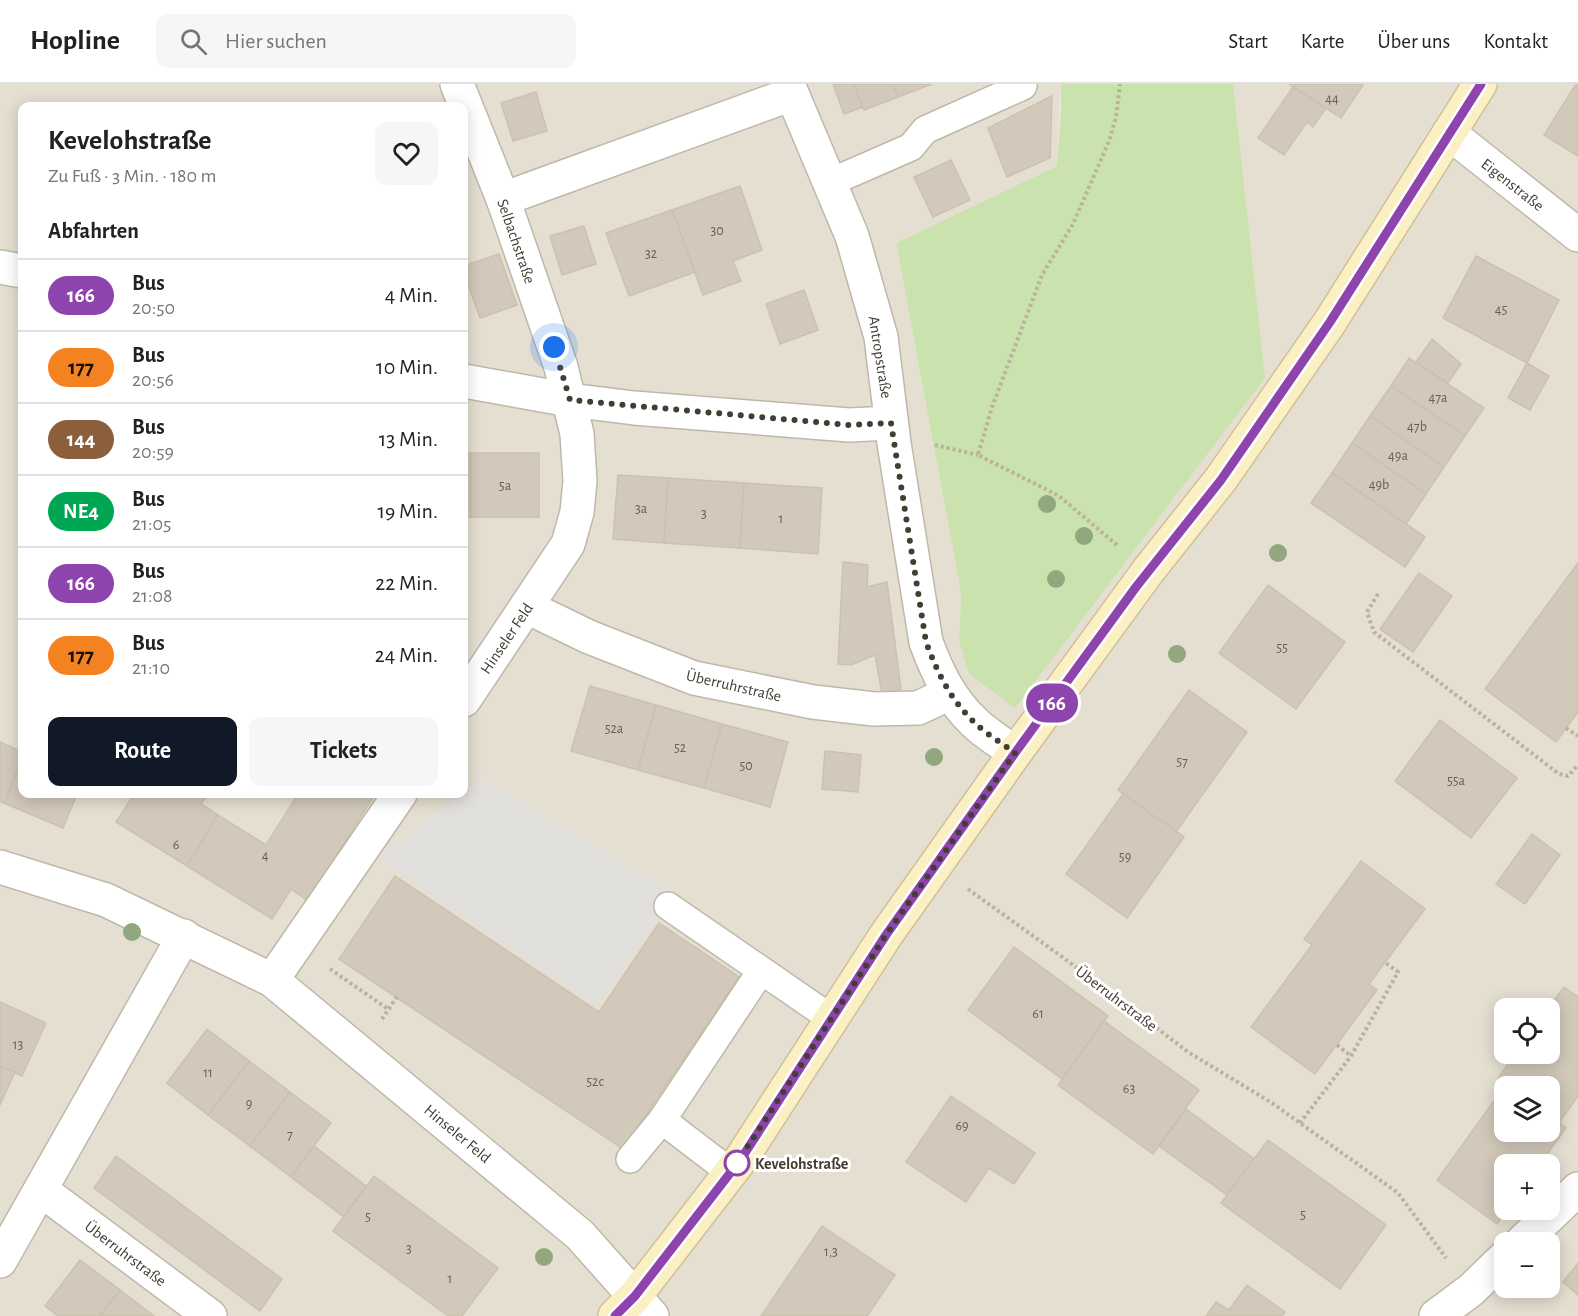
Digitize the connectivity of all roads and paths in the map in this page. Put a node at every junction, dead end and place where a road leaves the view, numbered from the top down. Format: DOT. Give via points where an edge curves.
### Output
graph roads {
  1 [pos="457,84"];
  2 [pos="1120,84"];
  3 [pos="1480,84"];
  4 [pos="1023,86"];
  5 [pos="790,89"];
  6 [pos="464,102"];
  7 [pos="468,112"];
  8 [pos="1449,133"];
  9 [pos="831,182"];
  10 [pos="503,199"];
  11 [pos="1578,235"];
  12 [pos="0,267"];
  13 [pos="18,270"];
  14 [pos="468,382"];
  15 [pos="570,400"];
  16 [pos="891,423"];
  17 [pos="1148,572"];
  18 [pos="548,576"];
  19 [pos="1378,594"];
  20 [pos="527,607"];
  21 [pos="950,693"];
  22 [pos="468,694"];
  23 [pos="1566,728"];
  24 [pos="1578,736"];
  25 [pos="1015,753"];
  26 [pos="1578,765"];
  27 [pos="397,798"];
  28 [pos="936,865"];
  29 [pos="0,867"];
  30 [pos="668,906"];
  31 [pos="184,936"];
  32 [pos="1386,963"];
  33 [pos="323,964"];
  34 [pos="761,971"];
  35 [pos="272,980"];
  36 [pos="388,1009"];
  37 [pos="832,1019"];
  38 [pos="1336,1045"];
  39 [pos="1351,1056"];
  40 [pos="662,1120"];
  41 [pos="1300,1123"];
  42 [pos="630,1159"];
  43 [pos="730,1172"];
  44 [pos="1578,1189"];
  45 [pos="41,1190"];
  46 [pos="1533,1232"];
  47 [pos="0,1261"];
  48 [pos="1494,1268"];
  49 [pos="1471,1290"];
  50 [pos="634,1309"];
  51 [pos="1438,1315"];
  52 [pos="210,1316"];
  1 -- 6 [label="street, Selbachstraße"];
  2 -- 17 [label="path" via="1109,141 1073,224 1042,275 978,455 1059,496"];
  3 -- 8 [label="main road"];
  4 -- 9 [label="lane" via="925,130 911,147"];
  5 -- 9 [label="street, Antropstraße"];
  5 -- 10 [label="street, Antropstraße"];
  7 -- 10 [label="street, Selbachstraße"];
  8 -- 11 [label="street, Eigenstraße"];
  8 -- 17 [label="main road" via="1323,332 1221,480"];
  9 -- 16 [label="street, Antropstraße" via="852,236 881,337"];
  10 -- 15 [label="street, Selbachstraße"];
  12 -- 13 [label="street"];
  14 -- 15 [label="street"];
  15 -- 16 [label="street" via="849,425"];
  15 -- 18 [label="street, Selbachstraße" via="580,481 577,512 568,544"];
  16 -- 21 [label="street, Antropstraße" via="926,642"];
  17 -- 25 [label="main road"];
  18 -- 20 [label="street, Hinseler Feld"];
  19 -- 26 [label="path" via="1367,612 1374,632 1559,774 1568,776"];
  20 -- 21 [label="street, Überruhrstraße" via="589,637 694,678 802,700 874,709 918,708"];
  20 -- 22 [label="street, Hinseler Feld"];
  21 -- 25 [label="street, Antropstraße" via="974,723"];
  23 -- 24 [label="path"];
  25 -- 28 [label="main road"];
  27 -- 35 [label="street"];
  28 -- 37 [label="main road"];
  28 -- 41 [label="path, Überruhrstraße" via="1188,1052"];
  29 -- 31 [label="street, Hinseler Feld" via="106,900"];
  30 -- 34 [label="lane"];
  31 -- 35 [label="street, Hinseler Feld"];
  31 -- 45 [label="street"];
  32 -- 39 [label="path" via="1398,972"];
  33 -- 36 [label="path"];
  34 -- 37 [label="lane"];
  34 -- 40 [label="lane"];
  35 -- 50 [label="street, Hinseler Feld" via="580,1235"];
  37 -- 43 [label="main road"];
  38 -- 39 [label="path"];
  39 -- 41 [label="path"];
  40 -- 42 [label="lane"];
  40 -- 43 [label="lane"];
  41 -- 49 [label="path, Überruhrstraße" via="1398,1193"];
  43 -- 50 [label="main road"];
  44 -- 46 [label="street"];
  45 -- 47 [label="street"];
  45 -- 52 [label="street, Überruhrstraße"];
  48 -- 49 [label="street"];
  49 -- 51 [label="street"];
}
